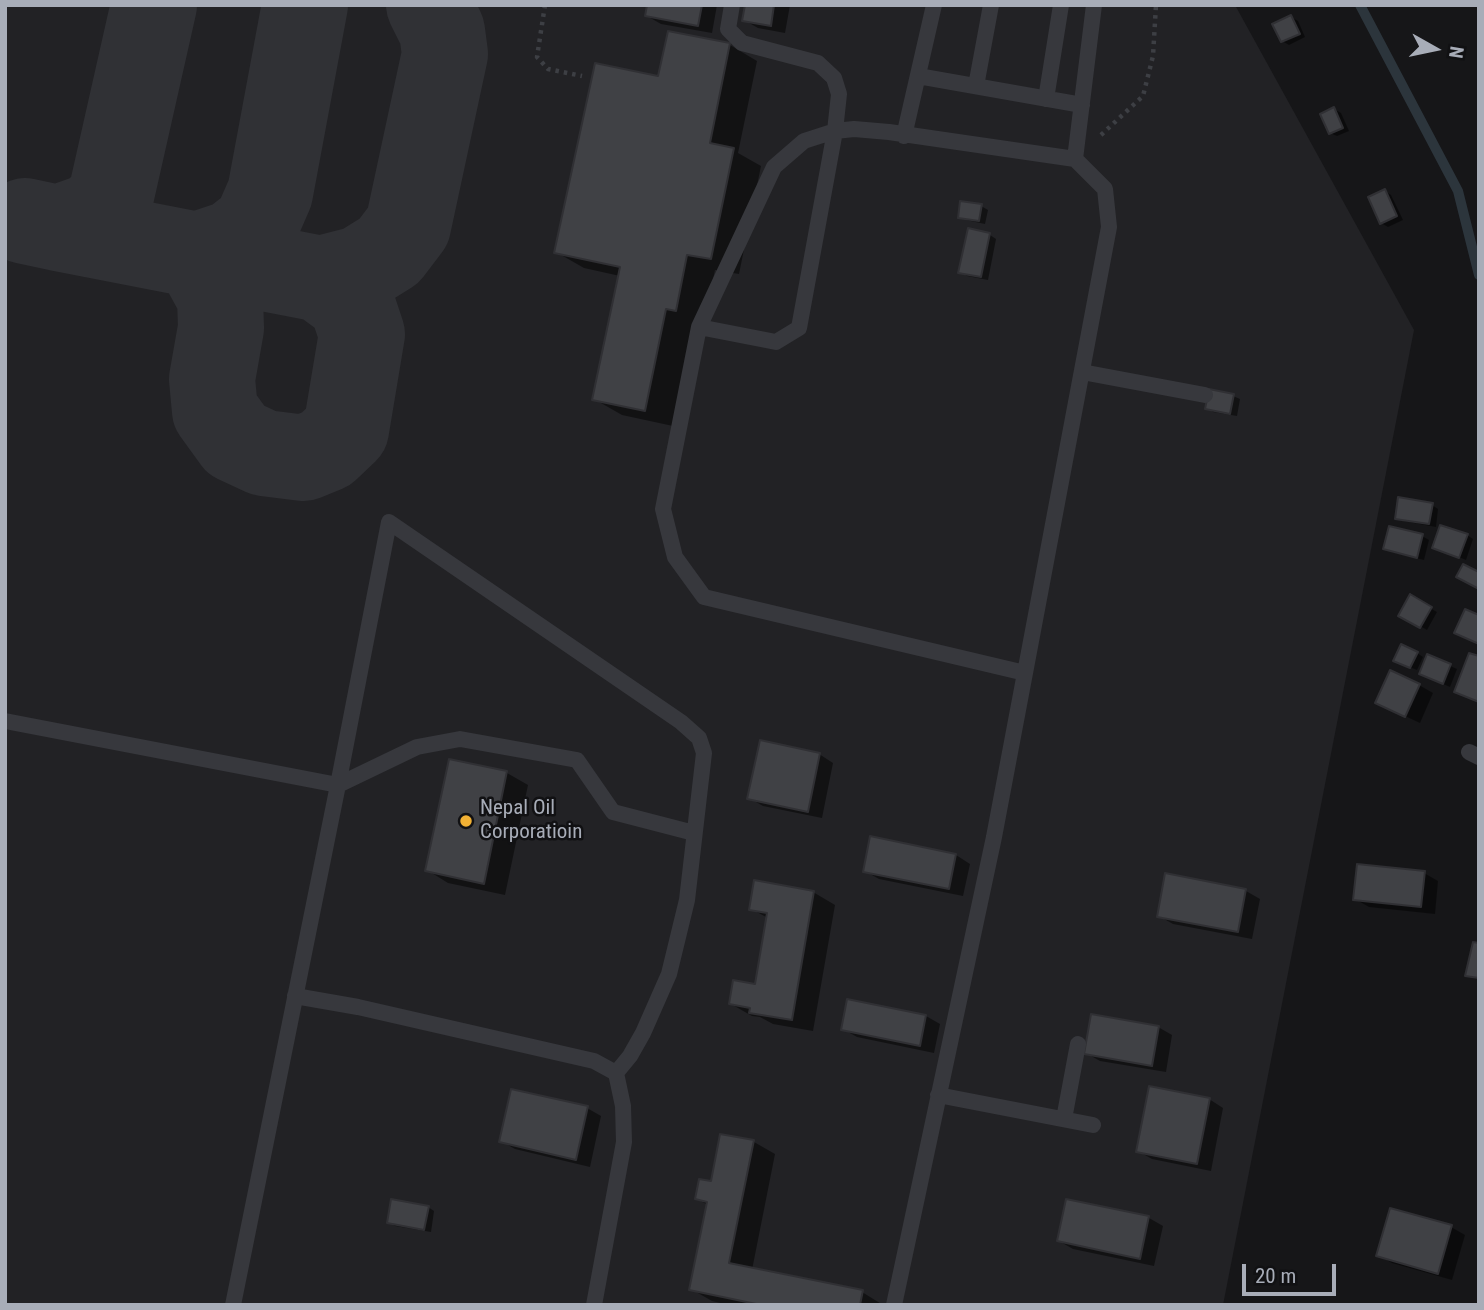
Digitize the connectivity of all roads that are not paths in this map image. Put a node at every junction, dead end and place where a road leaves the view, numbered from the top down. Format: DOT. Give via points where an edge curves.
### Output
graph roads {
  1 [pos="732,5"];
  2 [pos="934,5"];
  3 [pos="991,5"];
  4 [pos="1061,5"];
  5 [pos="1094,5"];
  6 [pos="918,76"];
  7 [pos="976,86"];
  8 [pos="1046,99"];
  9 [pos="1082,105"];
  10 [pos="835,131"];
  11 [pos="904,135"];
  12 [pos="1075,159"];
  13 [pos="699,327"];
  14 [pos="1082,372"];
  15 [pos="1205,395"];
  16 [pos="1026,673"];
  17 [pos="5,721"];
  18 [pos="338,785"];
  19 [pos="694,833"];
  20 [pos="295,996"];
  21 [pos="1078,1044"];
  22 [pos="615,1073"];
  23 [pos="938,1095"];
  24 [pos="1064,1119"];
  25 [pos="1093,1125"];
  26 [pos="233,1305"];
  27 [pos="594,1305"];
  28 [pos="894,1305"];
  1 -- 10 [label="lane" via="728,29 743,43 818,64 834,78 839,94"];
  2 -- 6 [label="lane"];
  3 -- 7 [label="lane"];
  4 -- 8 [label="lane"];
  5 -- 9 [label="lane"];
  6 -- 7 [label="lane"];
  6 -- 11 [label="lane"];
  7 -- 8 [label="lane"];
  8 -- 9 [label="lane"];
  9 -- 12 [label="lane"];
  10 -- 11 [label="lane"];
  10 -- 13 [label="lane" via="804,141 774,167"];
  10 -- 13 [label="lane" via="799,328 776,341"];
  11 -- 12 [label="lane"];
  12 -- 14 [label="lane" via="1105,189 1110,227"];
  13 -- 16 [label="lane" via="663,509 675,557 704,597"];
  14 -- 15 [label="lane"];
  14 -- 16 [label="lane"];
  16 -- 23 [label="lane"];
  17 -- 18 [label="lane"];
  18 -- 19 [label="lane" via="417,747 460,739 577,760 613,812"];
  18 -- 19 [label="lane" via="390,522 699,738 704,753"];
  18 -- 20 [label="lane"];
  19 -- 22 [label="lane" via="687,900 669,974 643,1033"];
  20 -- 22 [label="lane" via="594,1061"];
  20 -- 26 [label="lane"];
  21 -- 24 [label="lane"];
  22 -- 27 [label="lane" via="624,1106 624,1142"];
  23 -- 24 [label="lane"];
  23 -- 28 [label="lane"];
  24 -- 25 [label="lane"];
}
